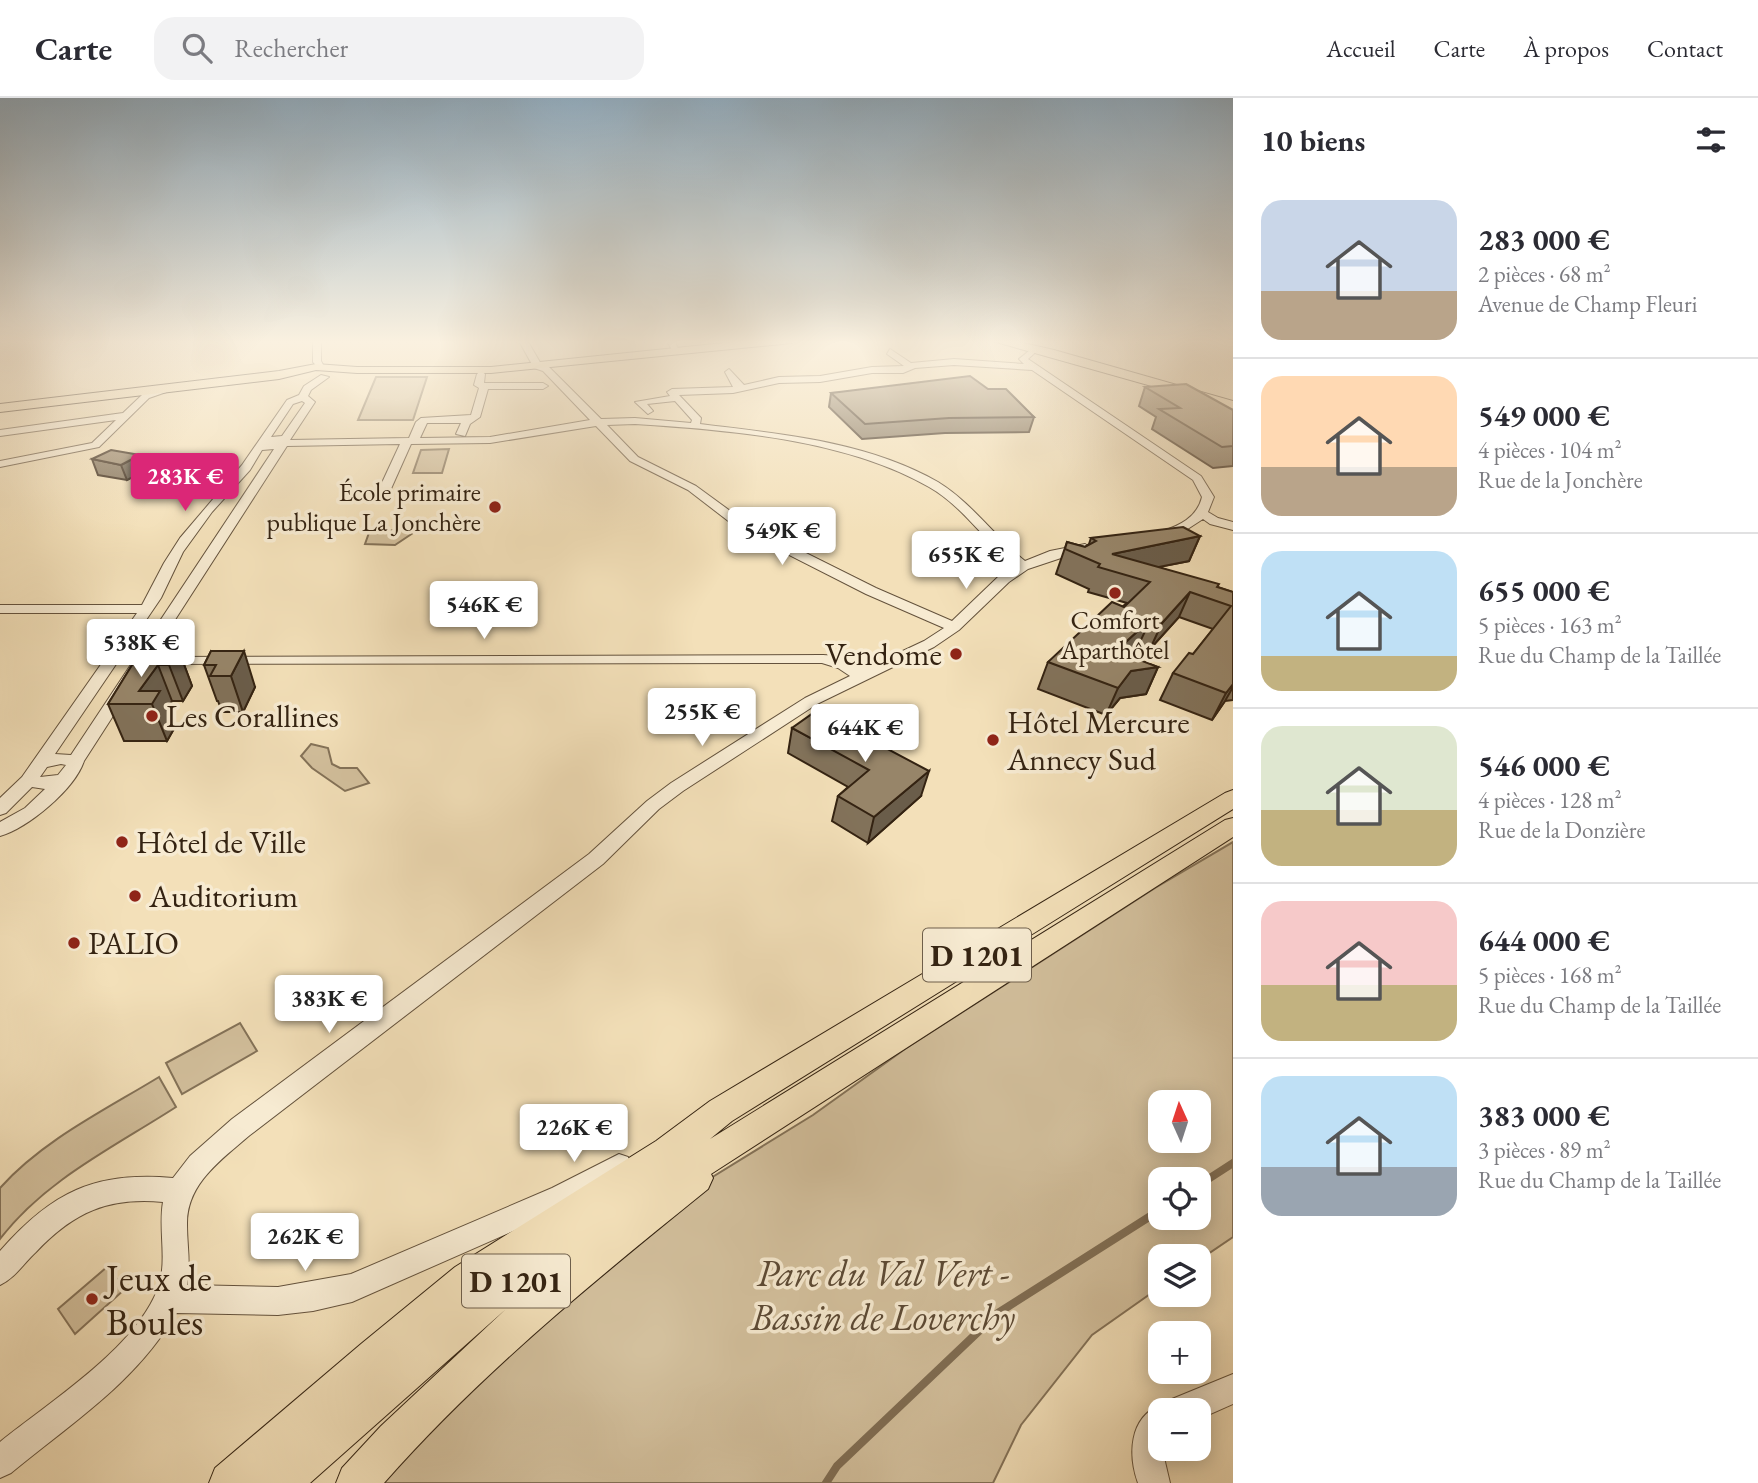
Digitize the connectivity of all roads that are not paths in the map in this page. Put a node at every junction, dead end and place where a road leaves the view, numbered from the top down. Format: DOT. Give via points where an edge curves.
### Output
graph roads {
  1 [pos="29,405"];
  2 [pos="139,405"];
  3 [pos="288,405"];
  4 [pos="308,405"];
  5 [pos="479,405"];
  6 [pos="582,405"];
  7 [pos="642,405"];
  8 [pos="682,405"];
  9 [pos="1091,405"];
  10 [pos="0,408"];
  11 [pos="648,411"];
  12 [pos="127,415"];
  13 [pos="470,420"];
  14 [pos="600,422"];
  15 [pos="694,426"];
  16 [pos="0,433"];
  17 [pos="461,434"];
  18 [pos="410,442"];
  19 [pos="261,443"];
  20 [pos="283,443"];
  21 [pos="0,464"];
  22 [pos="380,500"];
  23 [pos="1202,513"];
  24 [pos="1233,526"];
  25 [pos="1154,539"];
  26 [pos="1100,546"];
  27 [pos="1023,566"];
  28 [pos="0,609"];
  29 [pos="175,609"];
  30 [pos="145,610"];
  31 [pos="954,627"];
  32 [pos="144,660"];
  33 [pos="867,675"];
  34 [pos="41,761"];
  35 [pos="76,761"];
  36 [pos="28,780"];
  37 [pos="64,780"];
  38 [pos="1233,798"];
  39 [pos="0,809"];
  40 [pos="1233,826"];
  41 [pos="0,830"];
  42 [pos="721,1111"];
  43 [pos="779,1114"];
  44 [pos="180,1191"];
  45 [pos="0,1270"];
  46 [pos="168,1299"];
  47 [pos="1233,1389"];
  48 [pos="1211,1398"];
  49 [pos="1148,1439"];
  50 [pos="1148,1461"];
  51 [pos="1148,1461"];
  52 [pos="0,1462"];
  53 [pos="230,1483"];
  54 [pos="279,1483"];
  55 [pos="356,1483"];
  56 [pos="1154,1483"];
  1 -- 10 [label="main road"];
  2 -- 12 [label="street"];
  3 -- 19 [label="street"];
  4 -- 20 [label="street"];
  5 -- 13 [label="street"];
  6 -- 14 [label="street"];
  7 -- 11 [label="street"];
  8 -- 15 [label="street" via="697,420"];
  9 -- 23 [label="street" via="1189,470 1208,497"];
  12 -- 16 [label="street"];
  12 -- 21 [label="street" via="95,445"];
  13 -- 17 [label="street"];
  13 -- 18 [label="street" via="425,420"];
  14 -- 15 [label="street"];
  14 -- 18 [label="street" via="490,440"];
  14 -- 31 [label="street" via="634,459 692,488 744,527"];
  15 -- 27 [label="street" via="821,444 895,466 961,504 1002,550"];
  18 -- 20 [label="street"];
  18 -- 22 [label="street"];
  19 -- 20 [label="street"];
  19 -- 30 [label="street" via="232,487 215,500 187,539"];
  20 -- 29 [label="street"];
  23 -- 24 [label="street"];
  23 -- 25 [label="street" via="1186,526"];
  26 -- 27 [label="street"];
  27 -- 31 [label="street"];
  28 -- 30 [label="street"];
  29 -- 30 [label="street"];
  29 -- 32 [label="street"];
  30 -- 34 [label="street"];
  31 -- 33 [label="street"];
  32 -- 33 [label="street" via="823,659 849,660"];
  32 -- 35 [label="street"];
  33 -- 44 [label="street" via="775,722 653,805 586,866 240,1127 199,1165"];
  34 -- 35 [label="street"];
  34 -- 36 [label="street"];
  35 -- 37 [label="street"];
  36 -- 37 [label="street"];
  36 -- 39 [label="street"];
  37 -- 41 [label="street" via="31,812"];
  38 -- 42 [label="main road, D 1201"];
  40 -- 43 [label="main road, D 1201"];
  42 -- 46 [label="street" via="561,1197 352,1288 278,1301"];
  42 -- 53 [label="main road, D 1201" via="667,1152 468,1280"];
  43 -- 54 [label="main road, D 1201" via="618,1211 480,1305"];
  43 -- 55 [label="main road, D 1201" via="571,1276 475,1361"];
  44 -- 45 [label="street" via="137,1188 76,1200"];
  44 -- 46 [label="street" via="174,1211 178,1267"];
  46 -- 52 [label="street" via="134,1347"];
  47 -- 48 [label="street"];
  49 -- 50 [label="street"];
  51 -- 56 [label="street"];
}
